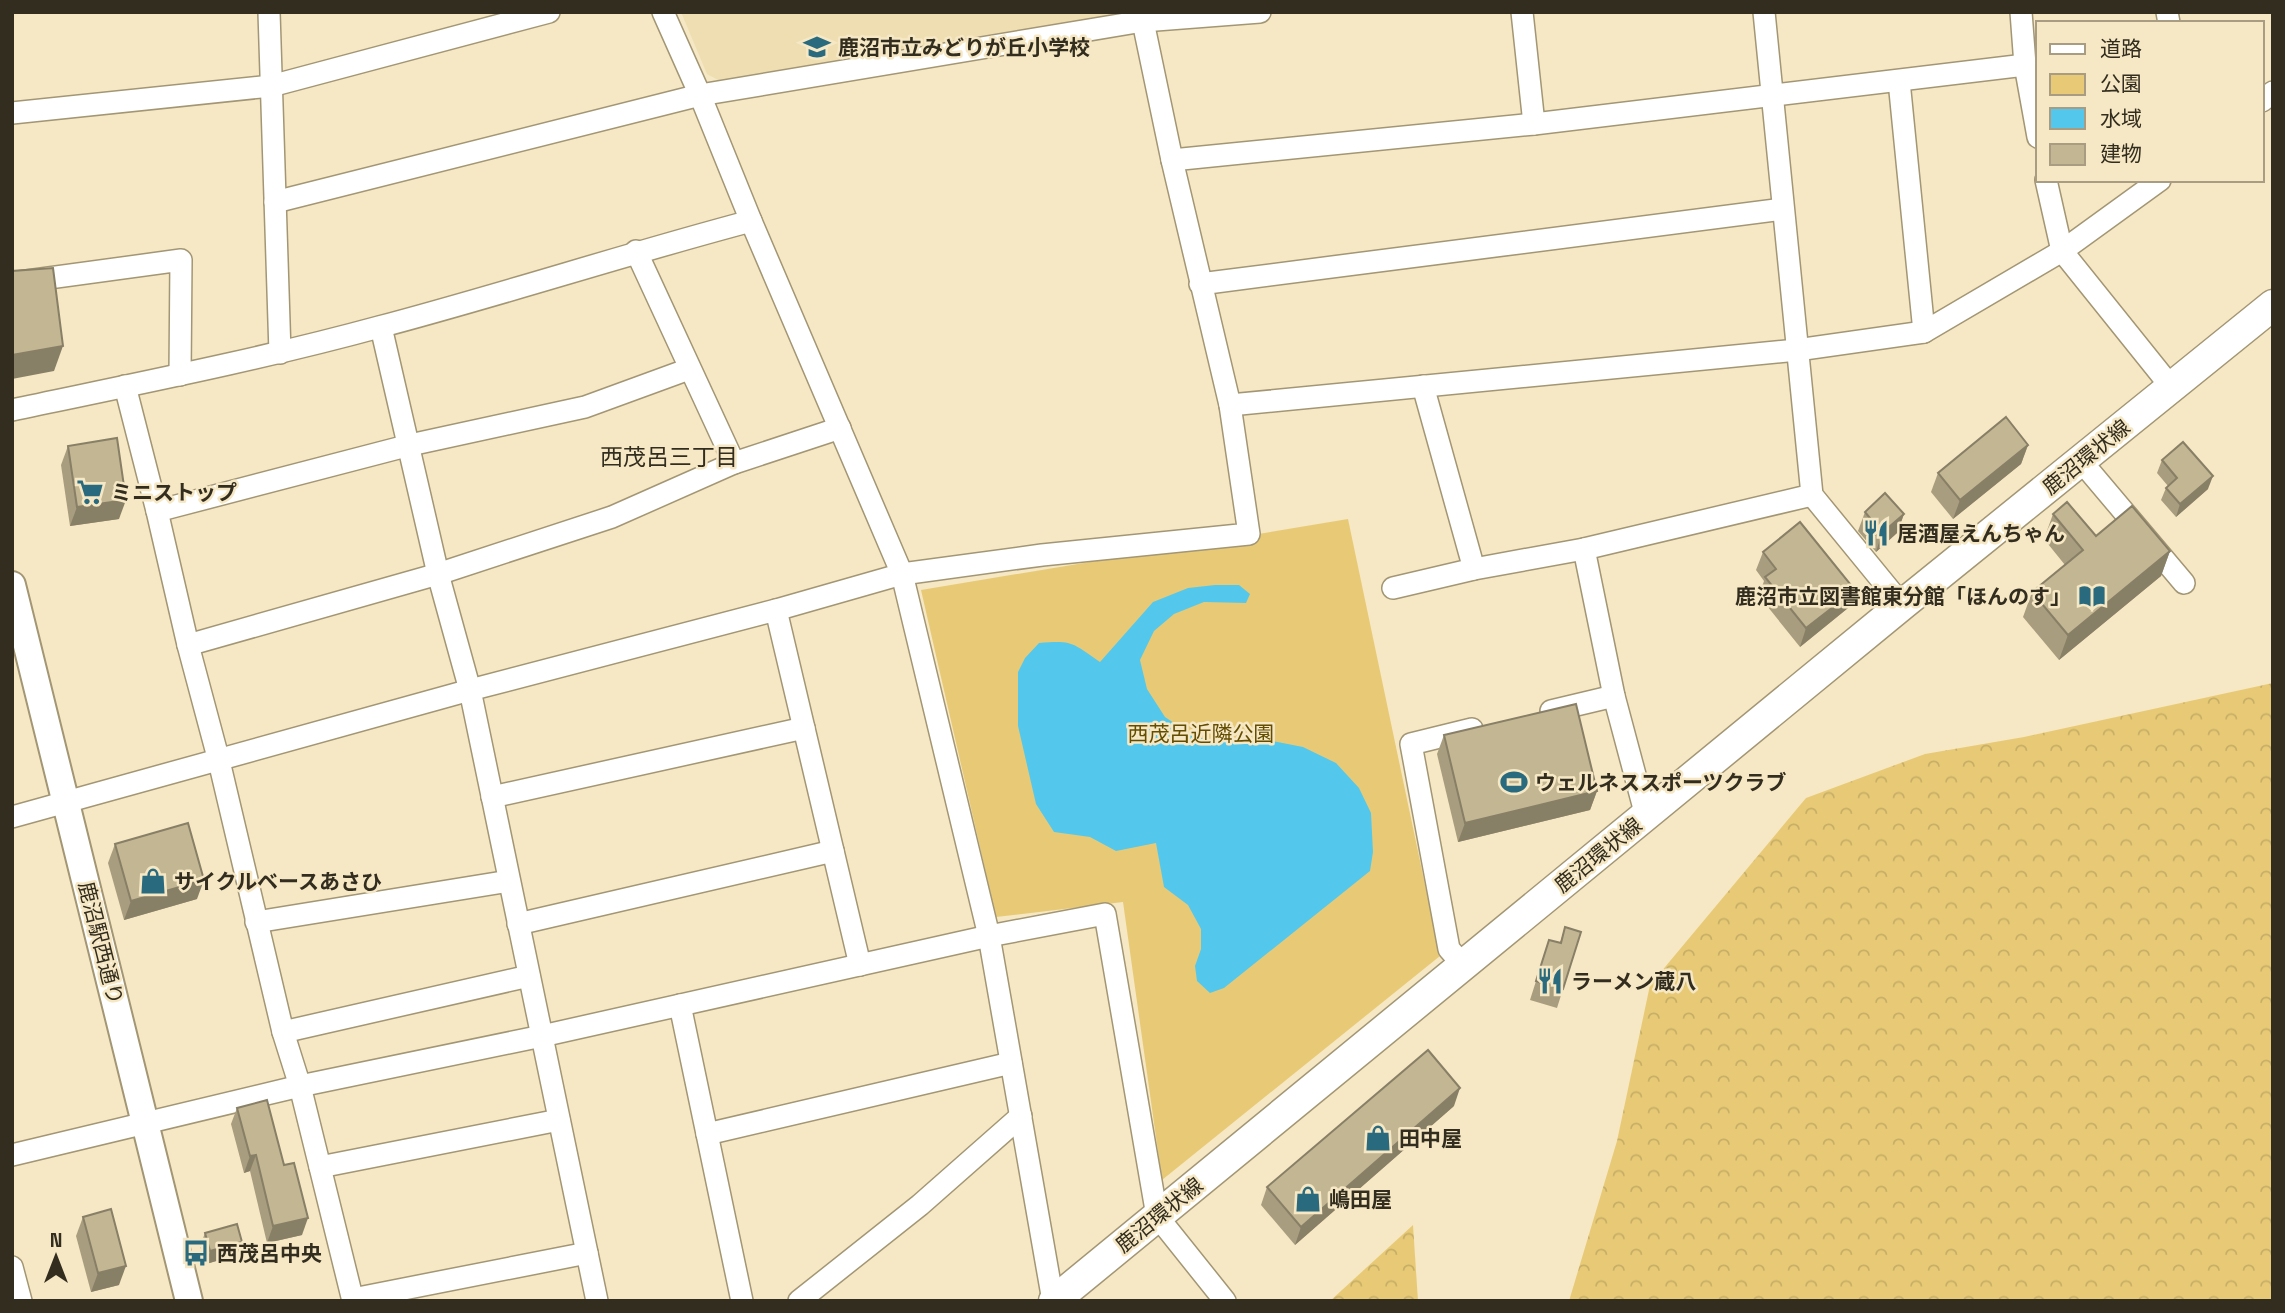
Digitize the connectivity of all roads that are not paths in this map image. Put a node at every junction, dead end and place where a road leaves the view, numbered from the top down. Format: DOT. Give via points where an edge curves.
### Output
graph roads {
  1 [pos="269,12"];
  2 [pos="549,12"];
  3 [pos="663,12"];
  4 [pos="1260,12"];
  5 [pos="1522,12"];
  6 [pos="1764,12"];
  7 [pos="2021,12"];
  8 [pos="1142,17"];
  9 [pos="2025,65"];
  10 [pos="1899,81"];
  11 [pos="271,86"];
  12 [pos="700,95"];
  13 [pos="1773,97"];
  14 [pos="12,113"];
  15 [pos="1534,124"];
  16 [pos="2036,126"];
  17 [pos="1172,160"];
  18 [pos="2046,182"];
  19 [pos="2157,182"];
  20 [pos="275,202"];
  21 [pos="1783,209"];
  22 [pos="751,220"];
  23 [pos="636,251"];
  24 [pos="2062,251"];
  25 [pos="12,283"];
  26 [pos="1200,284"];
  27 [pos="2273,305"];
  28 [pos="381,327"];
  29 [pos="1924,332"];
  30 [pos="1797,350"];
  31 [pos="280,353"];
  32 [pos="689,369"];
  33 [pos="180,375"];
  34 [pos="1423,386"];
  35 [pos="125,387"];
  36 [pos="2172,388"];
  37 [pos="1230,405"];
  38 [pos="12,410"];
  39 [pos="840,428"];
  40 [pos="410,445"];
  41 [pos="2081,461"];
  42 [pos="734,463"];
  43 [pos="1812,495"];
  44 [pos="157,510"];
  45 [pos="1584,549"];
  46 [pos="1474,569"];
  47 [pos="902,574"];
  48 [pos="438,575"];
  49 [pos="2184,583"];
  50 [pos="12,585"];
  51 [pos="1393,588"];
  52 [pos="1902,605"];
  53 [pos="776,610"];
  54 [pos="188,645"];
  55 [pos="470,690"];
  56 [pos="1614,696"];
  57 [pos="1533,715"];
  58 [pos="1492,725"];
  59 [pos="804,728"];
  60 [pos="219,761"];
  61 [pos="492,797"];
  62 [pos="66,803"];
  63 [pos="1646,816"];
  64 [pos="12,817"];
  65 [pos="833,851"];
  66 [pos="509,881"];
  67 [pos="256,922"];
  68 [pos="519,924"];
  69 [pos="989,936"];
  70 [pos="860,965"];
  71 [pos="1464,965"];
  72 [pos="529,976"];
  73 [pos="680,1005"];
  74 [pos="283,1032"];
  75 [pos="542,1036"];
  76 [pos="1011,1063"];
  77 [pos="300,1086"];
  78 [pos="1021,1116"];
  79 [pos="559,1120"];
  80 [pos="145,1124"];
  81 [pos="707,1134"];
  82 [pos="12,1155"];
  83 [pos="320,1167"];
  84 [pos="1157,1216"];
  85 [pos="587,1253"];
  86 [pos="12,1267"];
  87 [pos="353,1300"];
  88 [pos="21,1301"];
  89 [pos="189,1301"];
  90 [pos="597,1301"];
  91 [pos="742,1301"];
  92 [pos="799,1301"];
  93 [pos="1053,1301"];
  94 [pos="1225,1301"];
  1 -- 11 [label="street"];
  2 -- 11 [label="street"];
  3 -- 12 [label="street"];
  4 -- 8 [label="street"];
  5 -- 15 [label="street"];
  6 -- 13 [label="street"];
  7 -- 9 [label="street"];
  8 -- 12 [label="street"];
  8 -- 17 [label="street"];
  9 -- 10 [label="street"];
  9 -- 16 [label="street"];
  10 -- 13 [label="street"];
  10 -- 29 [label="street"];
  11 -- 14 [label="street"];
  11 -- 20 [label="street"];
  12 -- 20 [label="street"];
  12 -- 22 [label="street"];
  13 -- 15 [label="street"];
  13 -- 21 [label="street"];
  15 -- 17 [label="street"];
  17 -- 26 [label="street"];
  18 -- 24 [label="street"];
  19 -- 24 [label="street"];
  20 -- 31 [label="street"];
  21 -- 26 [label="street"];
  21 -- 30 [label="street"];
  22 -- 23 [label="street"];
  22 -- 39 [label="street"];
  23 -- 28 [label="street"];
  23 -- 32 [label="street"];
  24 -- 29 [label="street"];
  24 -- 36 [label="street"];
  25 -- 33 [label="street" via="181,260"];
  26 -- 37 [label="street"];
  27 -- 36 [label="main road, 鹿沼環状線"];
  28 -- 31 [label="street"];
  28 -- 40 [label="street"];
  29 -- 30 [label="street"];
  30 -- 34 [label="street"];
  30 -- 43 [label="street"];
  31 -- 33 [label="street"];
  32 -- 40 [label="street" via="585,407"];
  32 -- 42 [label="street"];
  33 -- 35 [label="street"];
  34 -- 37 [label="street"];
  34 -- 46 [label="street"];
  35 -- 38 [label="street"];
  35 -- 44 [label="street"];
  36 -- 41 [label="main road, 鹿沼環状線"];
  37 -- 47 [label="street" via="1249,534"];
  39 -- 42 [label="street"];
  39 -- 47 [label="street"];
  40 -- 44 [label="street"];
  40 -- 48 [label="street"];
  41 -- 49 [label="street"];
  41 -- 52 [label="main road, 鹿沼環状線"];
  42 -- 48 [label="street" via="612,517"];
  43 -- 45 [label="street"];
  43 -- 52 [label="street"];
  44 -- 54 [label="street"];
  45 -- 46 [label="street"];
  45 -- 56 [label="street"];
  46 -- 51 [label="street"];
  47 -- 53 [label="street"];
  47 -- 69 [label="street"];
  48 -- 54 [label="street"];
  48 -- 55 [label="street"];
  50 -- 62 [label="street, 鹿沼駅西通り"];
  52 -- 63 [label="main road, 鹿沼環状線"];
  53 -- 55 [label="street"];
  53 -- 59 [label="street"];
  54 -- 60 [label="street"];
  55 -- 60 [label="street"];
  55 -- 61 [label="street"];
  56 -- 57 [label="street"];
  56 -- 63 [label="street"];
  58 -- 71 [label="street" via="1411,744 1449,949"];
  59 -- 61 [label="street"];
  59 -- 65 [label="street"];
  60 -- 62 [label="street"];
  60 -- 67 [label="street"];
  61 -- 66 [label="street"];
  62 -- 64 [label="street"];
  62 -- 80 [label="street, 鹿沼駅西通り"];
  63 -- 71 [label="main road, 鹿沼環状線"];
  65 -- 68 [label="street"];
  65 -- 70 [label="street"];
  66 -- 67 [label="street"];
  66 -- 68 [label="street"];
  67 -- 74 [label="street"];
  68 -- 72 [label="street"];
  69 -- 70 [label="street"];
  69 -- 76 [label="street"];
  69 -- 84 [label="street" via="1105,914"];
  70 -- 73 [label="street"];
  71 -- 84 [label="main road, 鹿沼環状線"];
  72 -- 74 [label="street"];
  72 -- 75 [label="street"];
  73 -- 75 [label="street"];
  73 -- 81 [label="street"];
  74 -- 77 [label="street"];
  75 -- 77 [label="street"];
  75 -- 79 [label="street"];
  76 -- 78 [label="street"];
  76 -- 81 [label="street"];
  77 -- 80 [label="street"];
  77 -- 83 [label="street"];
  78 -- 92 [label="street" via="920,1205"];
  78 -- 93 [label="street"];
  79 -- 83 [label="street"];
  79 -- 85 [label="street"];
  80 -- 82 [label="street"];
  80 -- 89 [label="street, 鹿沼駅西通り"];
  81 -- 91 [label="street"];
  83 -- 87 [label="street"];
  84 -- 93 [label="main road, 鹿沼環状線"];
  84 -- 94 [label="street"];
  85 -- 87 [label="street"];
  85 -- 90 [label="street"];
  86 -- 88 [label="street"];
}
